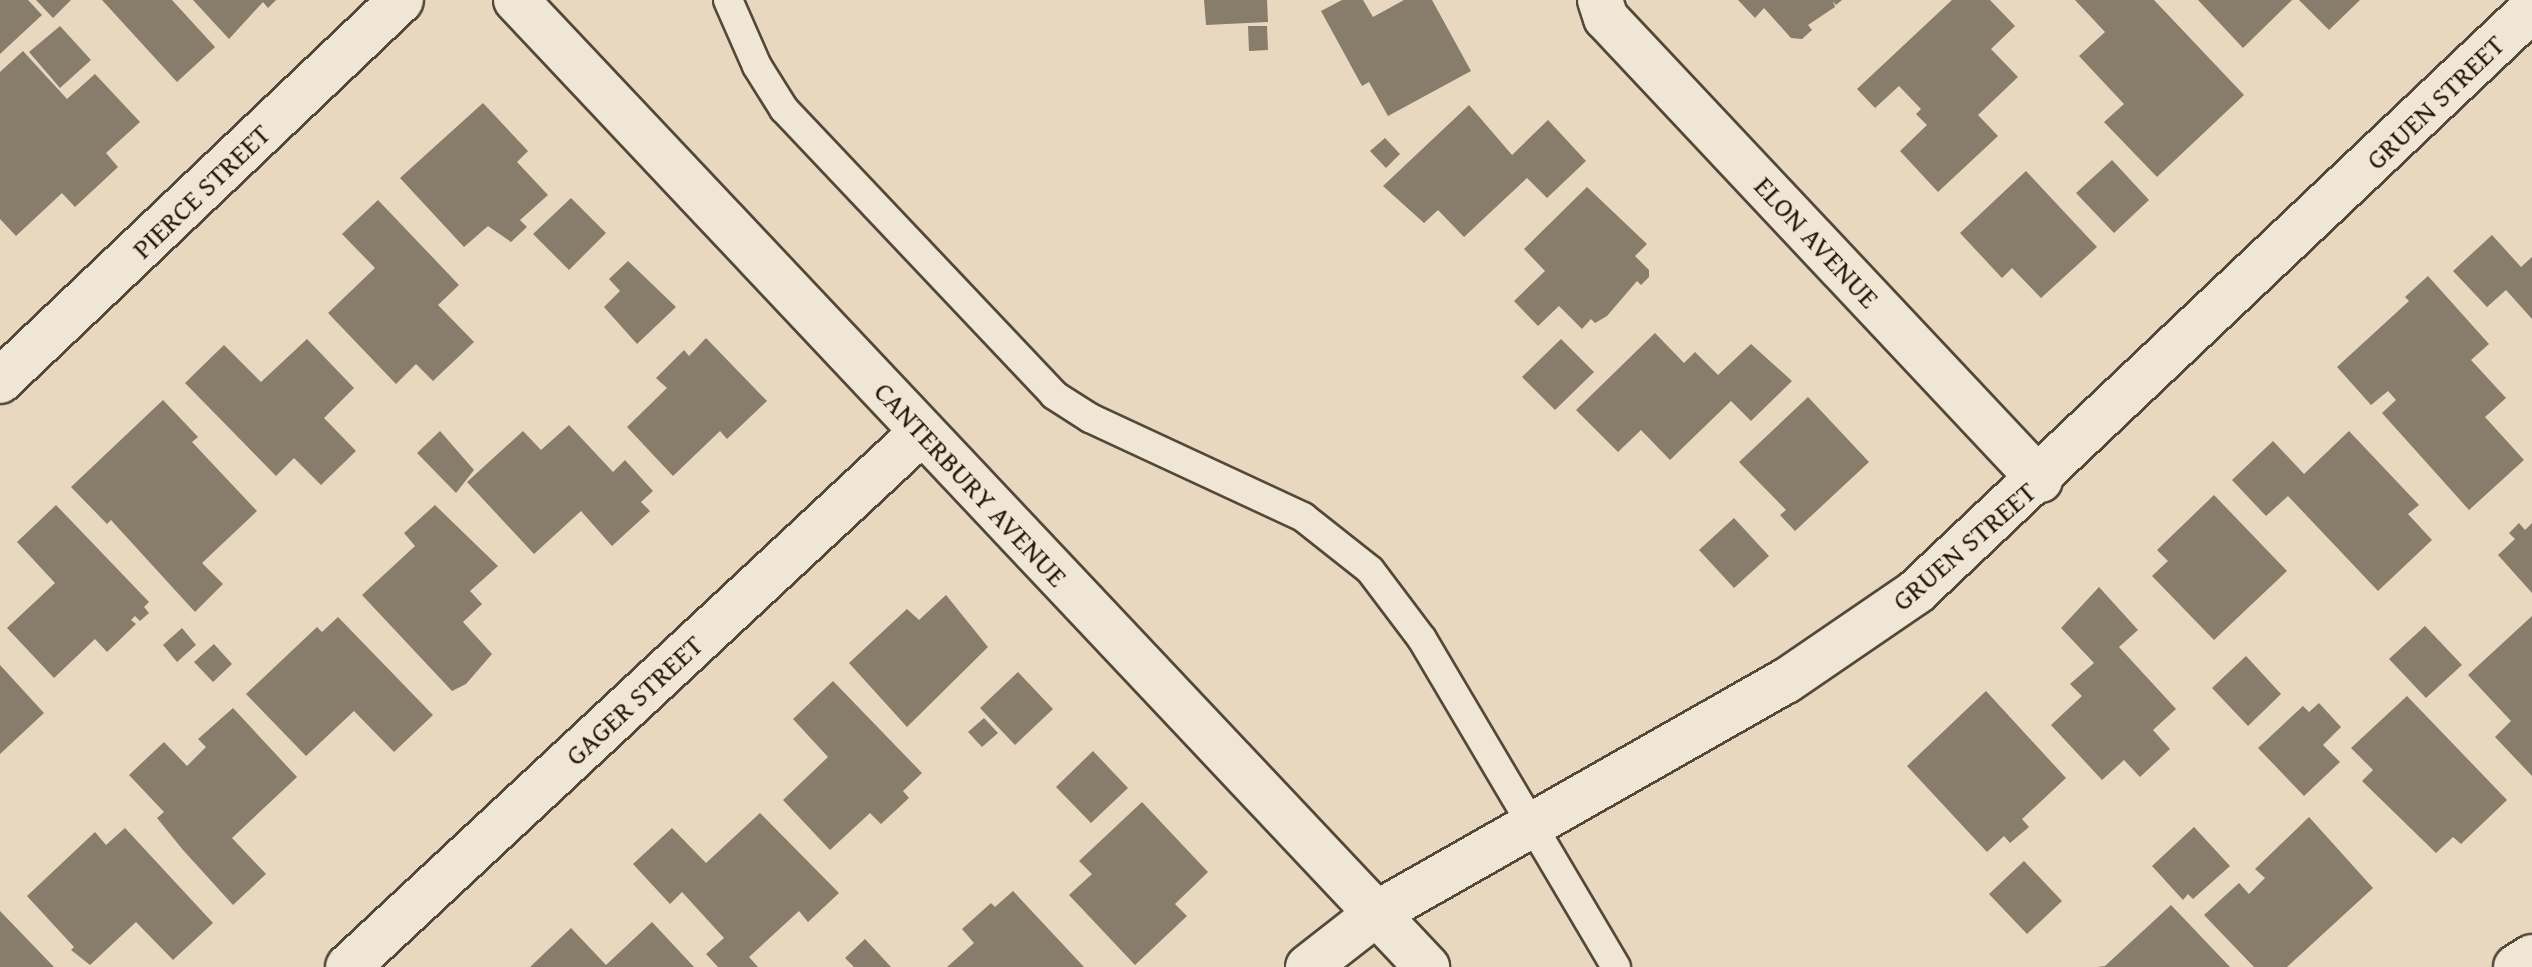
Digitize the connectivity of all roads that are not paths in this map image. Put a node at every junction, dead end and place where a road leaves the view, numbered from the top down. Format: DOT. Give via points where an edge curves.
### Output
graph roads {
  1 [pos="401,0"];
  2 [pos="516,0"];
  3 [pos="728,0"];
  4 [pos="1600,0"];
  5 [pos="2532,9"];
  6 [pos="0,381"];
  7 [pos="921,433"];
  8 [pos="2040,480"];
  9 [pos="1536,823"];
  10 [pos="1377,913"];
  11 [pos="2532,957"];
  12 [pos="348,967"];
  13 [pos="1308,967"];
  14 [pos="1427,967"];
  15 [pos="1616,967"];
  16 [pos="2516,967"];
  1 -- 6 [label="street, PIERCE STREET"];
  2 -- 7 [label="street, CANTERBURY AVENUE"];
  3 -- 9 [label="lane" via="757,66 784,109 1054,395 1090,418 1303,517 1370,570 1422,639"];
  4 -- 8 [label="street, ELON AVENUE" via="1606,18"];
  5 -- 8 [label="street, GRUEN STREET"];
  7 -- 10 [label="street, CANTERBURY AVENUE"];
  7 -- 12 [label="street, GAGER STREET"];
  8 -- 9 [label="street, GRUEN STREET" via="1916,592 1799,672"];
  9 -- 10 [label="street, GRUEN STREET"];
  9 -- 15 [label="lane"];
  10 -- 13 [label="street, GRUEN STREET"];
  10 -- 14 [label="street, CANTERBURY AVENUE"];
  11 -- 16 [label="street"];
}
